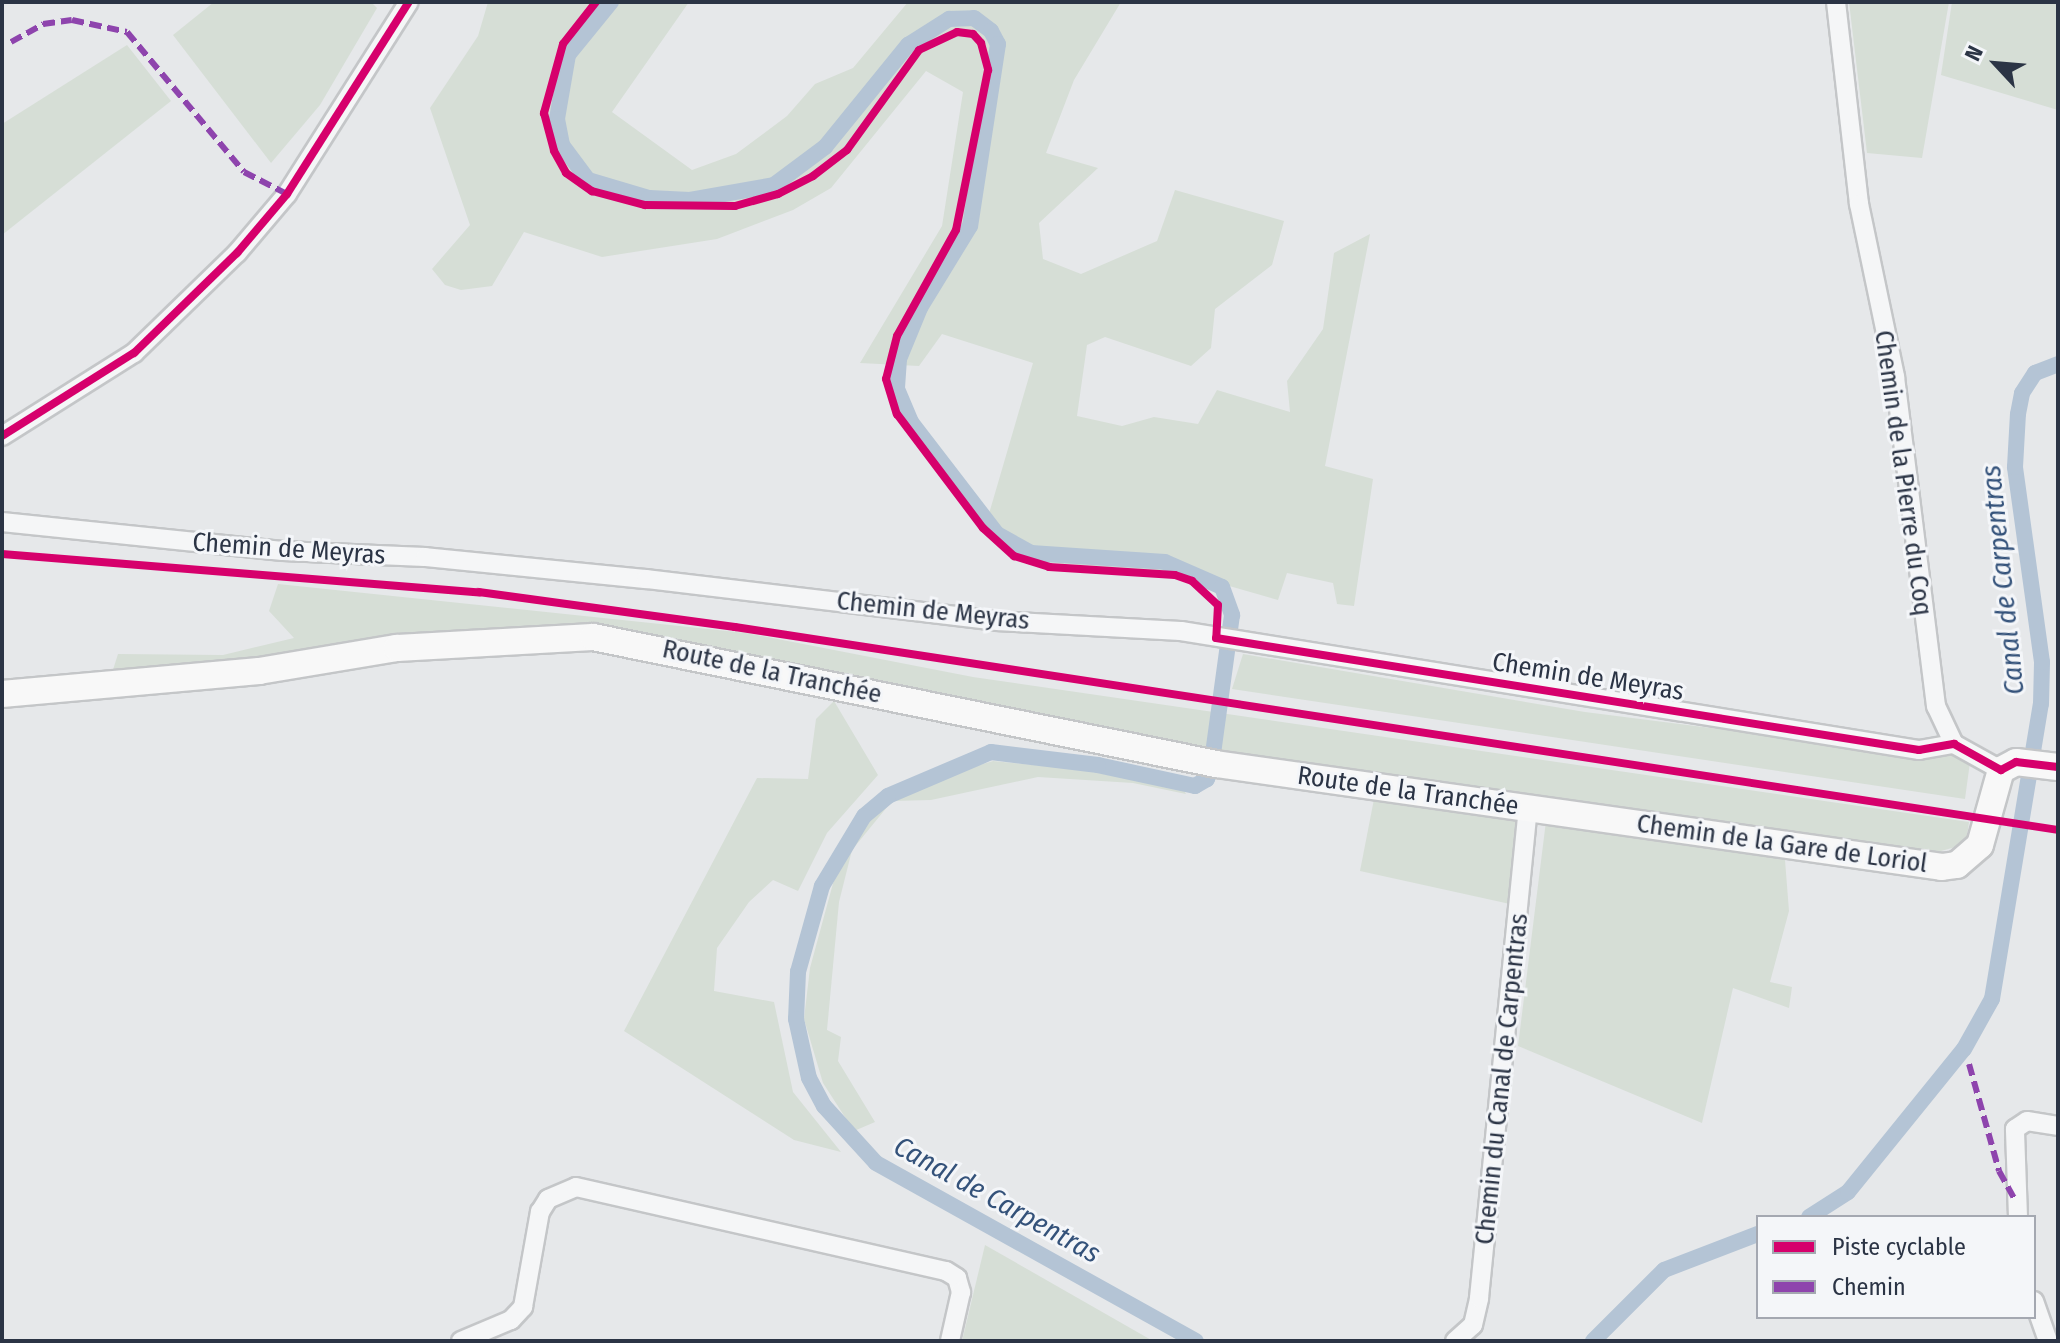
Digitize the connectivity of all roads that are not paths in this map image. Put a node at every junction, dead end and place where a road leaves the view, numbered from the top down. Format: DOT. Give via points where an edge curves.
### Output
graph roads {
  1 [pos="409,2"];
  2 [pos="1836,2"];
  3 [pos="2,436"];
  4 [pos="2,522"];
  5 [pos="2,694"];
  6 [pos="1954,744"];
  7 [pos="2032,766"];
  8 [pos="1532,809"];
  9 [pos="2058,1126"];
  10 [pos="2018,1215"];
  11 [pos="2036,1307"];
  12 [pos="461,1341"];
  13 [pos="950,1341"];
  14 [pos="1455,1341"];
  15 [pos="2048,1341"];
  1 -- 3 [label="street" via="287,194 237,253 134,353"];
  2 -- 6 [label="street, Chemin de la Pierre du Coq" via="1859,204 1895,377 1932,676 1943,728"];
  4 -- 6 [label="street, Chemin de Meyras" via="283,551 456,560 997,621 1123,625 1919,750"];
  5 -- 8 [label="street, Route de la Tranchée" via="259,671 397,648 593,637 1208,762"];
  6 -- 7 [label="street"];
  7 -- 8 [label="street, Chemin de la Gare de Loriol" via="1989,800 1984,831 1968,857 1942,867"];
  8 -- 14 [label="street, Chemin du Canal de Carpentras" via="1479,1298 1473,1325"];
  9 -- 10 [label="street" via="2027,1121 2015,1129"];
  11 -- 15 [label="street"];
  12 -- 13 [label="street" via="511,1320 523,1307 540,1212 548,1199 576,1187 946,1271 957,1278 961,1292"];
}
